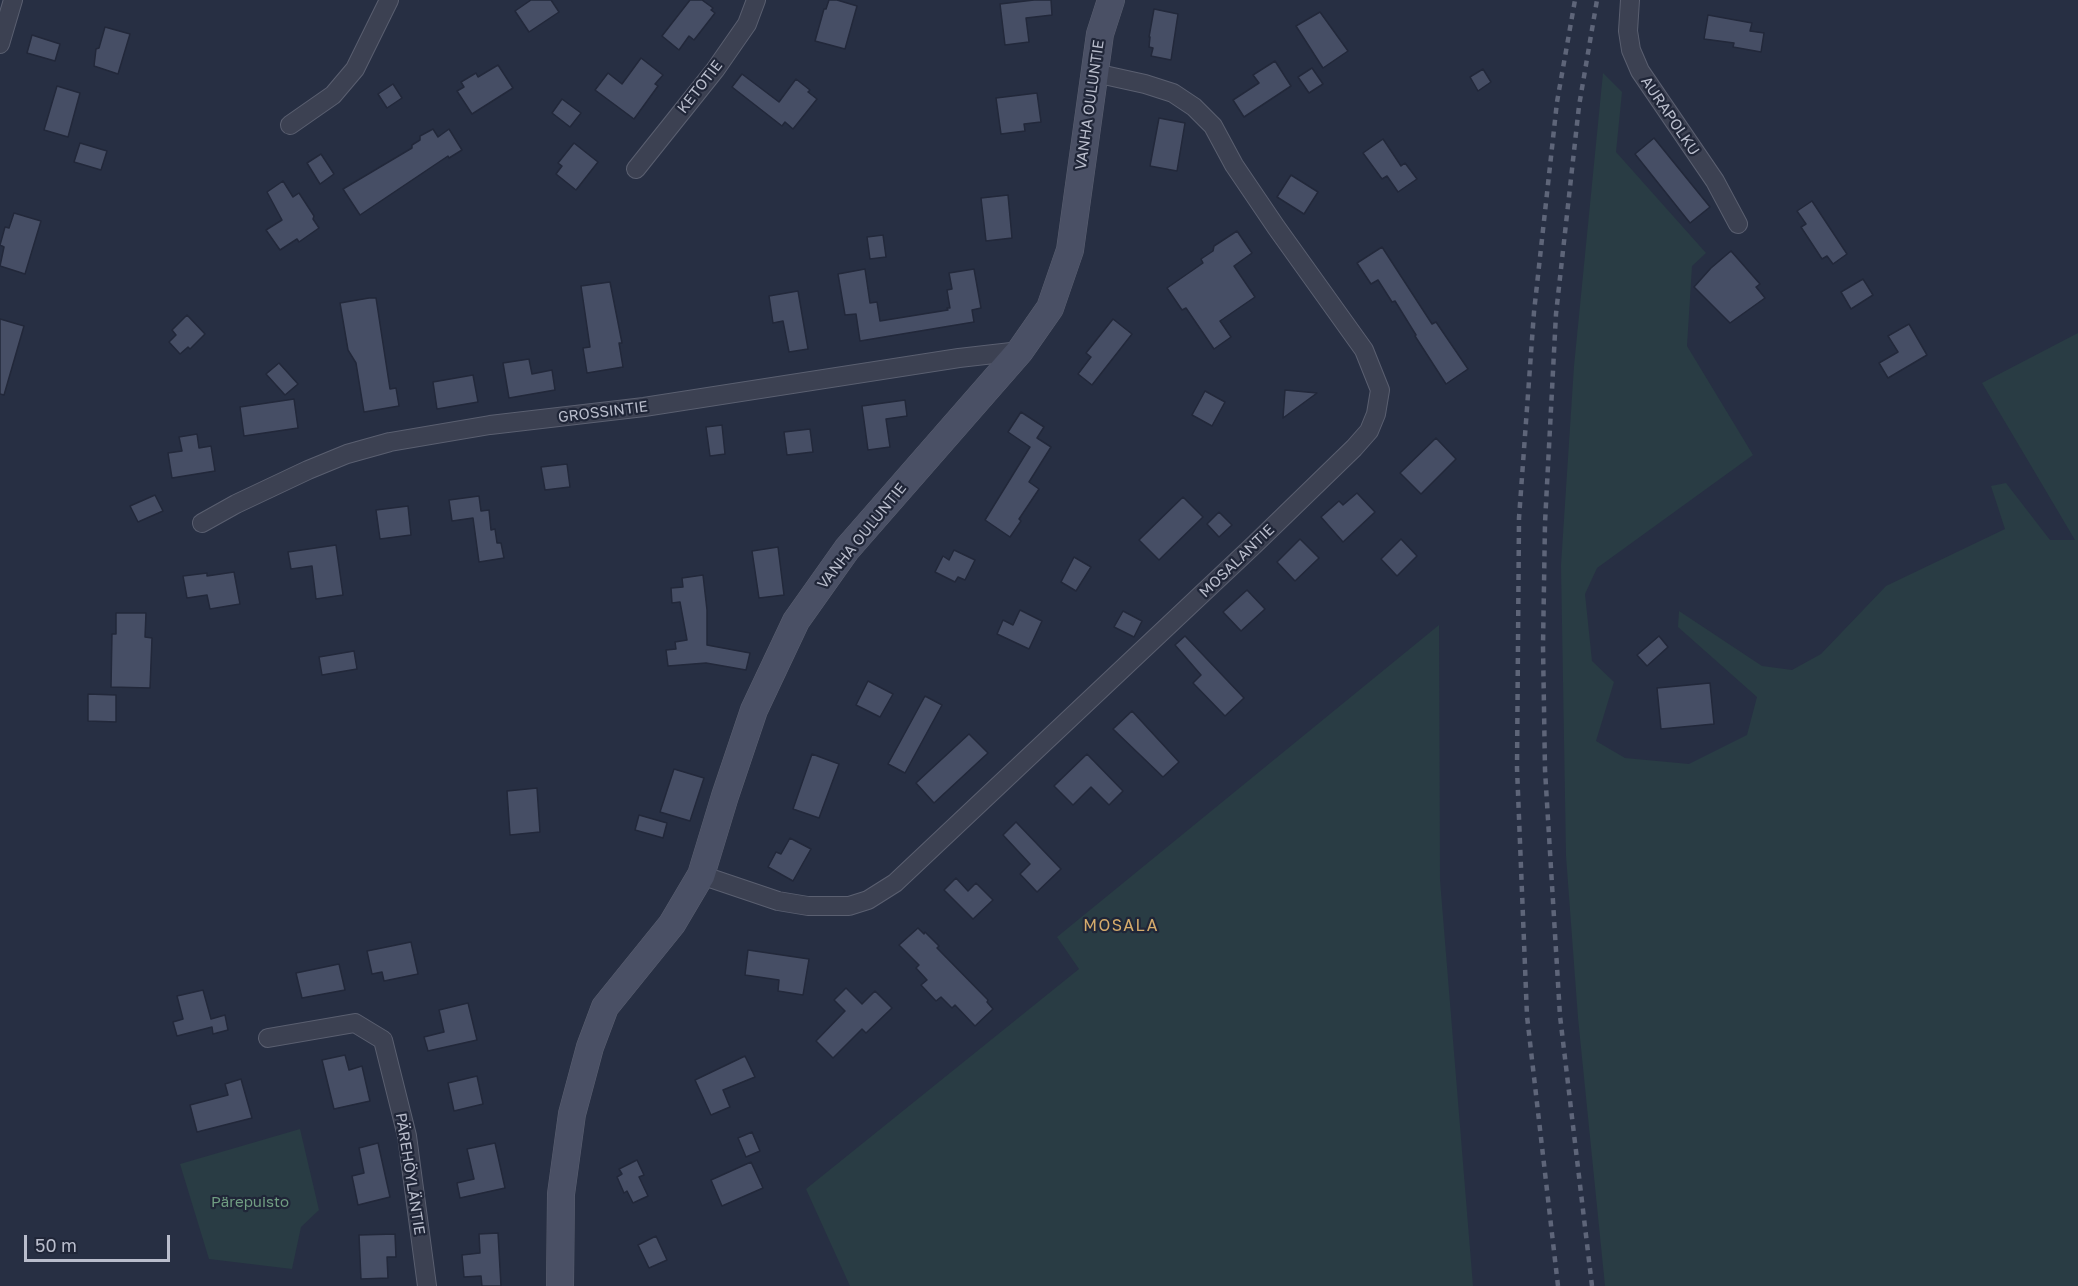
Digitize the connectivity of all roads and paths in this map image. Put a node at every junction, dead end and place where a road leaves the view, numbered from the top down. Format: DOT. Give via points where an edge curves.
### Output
graph roads {
  1 [pos="13,0"];
  2 [pos="389,0"];
  3 [pos="756,0"];
  4 [pos="1111,0"];
  5 [pos="1630,0"];
  6 [pos="0,44"];
  7 [pos="1095,73"];
  8 [pos="290,125"];
  9 [pos="636,170"];
  10 [pos="1738,224"];
  11 [pos="1020,351"];
  12 [pos="202,523"];
  13 [pos="701,875"];
  14 [pos="268,1038"];
  15 [pos="427,1286"];
  16 [pos="560,1286"];
  1 -- 6 [label="street"];
  2 -- 8 [label="street" via="355,69 333,95"];
  3 -- 9 [label="street, KETOTIE" via="747,24 722,60"];
  4 -- 7 [label="street, VANHA OULUNTIE" via="1100,34"];
  5 -- 10 [label="street, AURAPOLKU" via="1628,31 1640,71 1715,181"];
  7 -- 11 [label="street, VANHA OULUNTIE" via="1070,250 1050,308"];
  7 -- 13 [label="street, MOSALANTIE" via="1173,93 1212,126 1276,227 1364,350 1380,390 1369,431 1255,544 895,883 868,900 849,906 816,906 778,901"];
  11 -- 12 [label="street, GROSSINTIE" via="390,442 308,470"];
  11 -- 13 [label="street, VANHA OULUNTIE" via="847,549 796,621 754,710"];
  13 -- 16 [label="street, VANHA OULUNTIE" via="672,924 605,1007 590,1047 572,1114 561,1194"];
  14 -- 15 [label="street, PÄREHÖYLÄNTIE" via="355,1023 382,1040 407,1136"];
}
